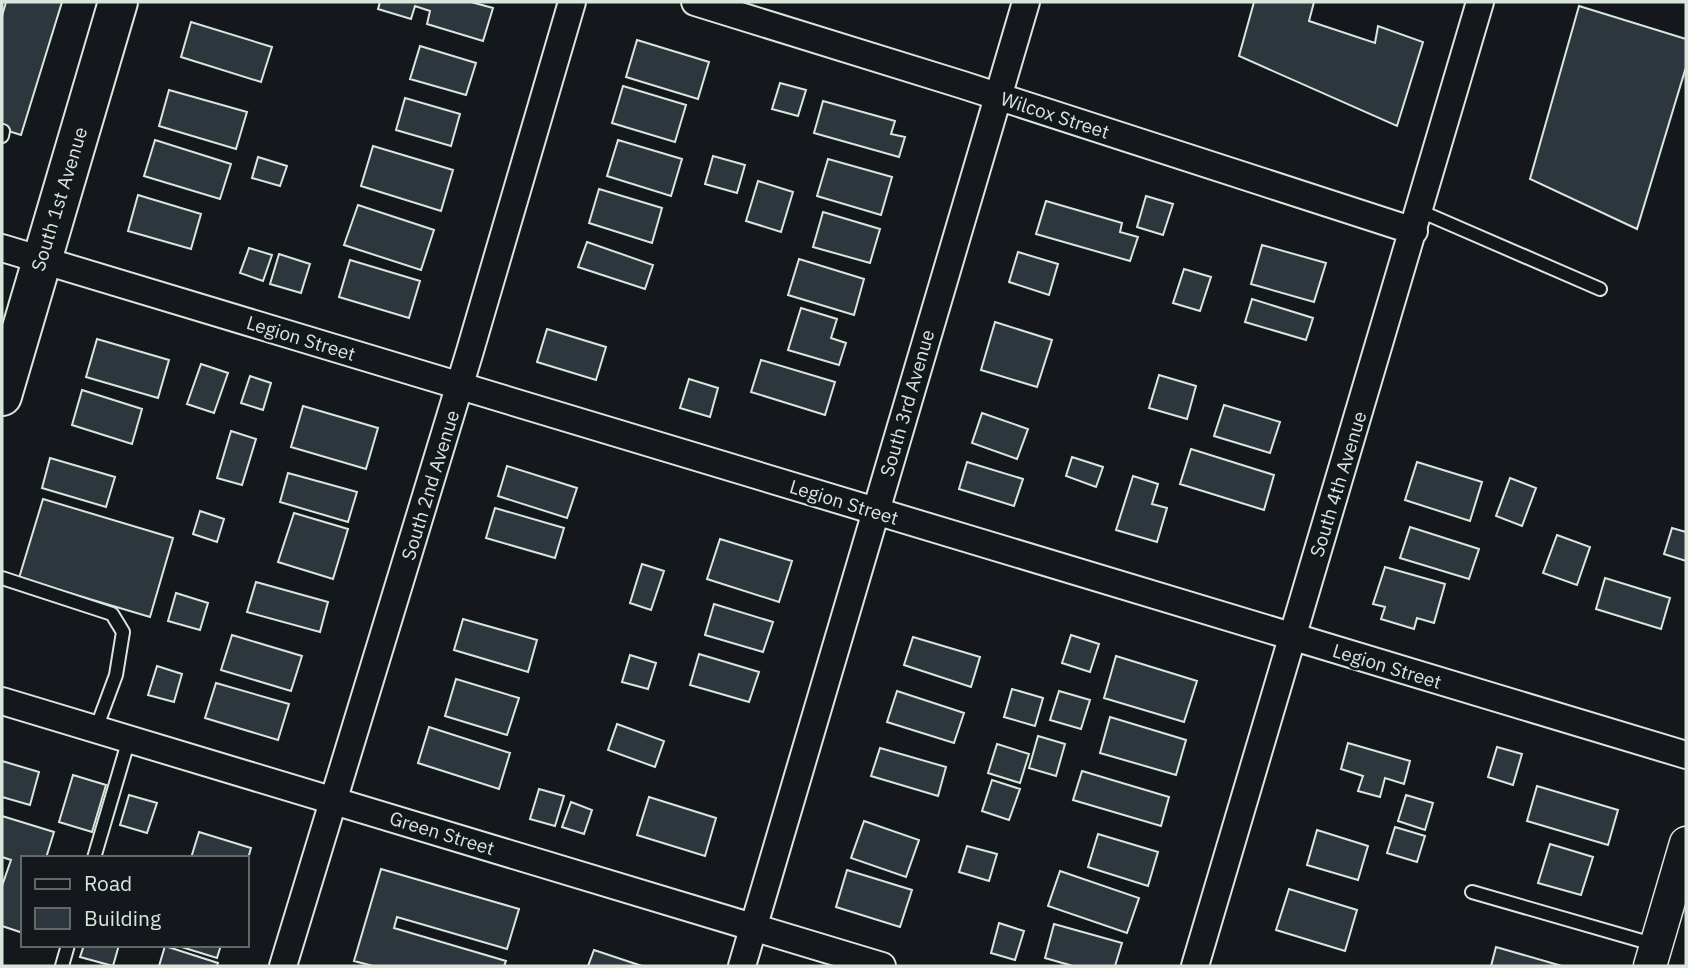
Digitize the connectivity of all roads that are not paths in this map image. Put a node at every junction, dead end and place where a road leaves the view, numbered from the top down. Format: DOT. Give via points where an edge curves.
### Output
graph roads {
  1 [pos="118,2"];
  2 [pos="572,2"];
  3 [pos="695,2"];
  4 [pos="1026,2"];
  5 [pos="1480,2"];
  6 [pos="998,96"];
  7 [pos="1417,221"];
  8 [pos="2,248"];
  9 [pos="41,260"];
  10 [pos="1600,289"];
  11 [pos="460,386"];
  12 [pos="2,396"];
  13 [pos="876,512"];
  14 [pos="2,578"];
  15 [pos="1292,637"];
  16 [pos="2,701"];
  17 [pos="96,729"];
  18 [pos="129,739"];
  19 [pos="1686,755"];
  20 [pos="333,801"];
  21 [pos="1686,843"];
  22 [pos="95,856"];
  23 [pos="1472,892"];
  24 [pos="753,927"];
  25 [pos="67,947"];
  26 [pos="1653,956"];
  27 [pos="62,966"];
  28 [pos="284,966"];
  29 [pos="741,966"];
  30 [pos="882,966"];
  31 [pos="1195,966"];
  1 -- 9 [label="main road, South 1st Avenue"];
  2 -- 11 [label="street, South 2nd Avenue"];
  3 -- 6 [label="street, Wilcox Street"];
  4 -- 6 [label="street, South 3rd Avenue"];
  5 -- 7 [label="street, South 4th Avenue"];
  6 -- 7 [label="street, Wilcox Street"];
  6 -- 13 [label="street, South 3rd Avenue"];
  7 -- 10 [label="lane"];
  7 -- 15 [label="street, South 4th Avenue"];
  8 -- 9 [label="street, Legion Street"];
  9 -- 11 [label="street, Legion Street"];
  9 -- 12 [label="main road, South 1st Avenue" via="15,334"];
  11 -- 13 [label="street, Legion Street"];
  11 -- 20 [label="street, South 2nd Avenue"];
  13 -- 15 [label="street, Legion Street"];
  13 -- 24 [label="street, South 3rd Avenue"];
  14 -- 17 [label="lane" via="112,614 123,632 116,675"];
  15 -- 19 [label="street, Legion Street"];
  15 -- 31 [label="street, South 4th Avenue"];
  16 -- 17 [label="street, Green Street"];
  17 -- 18 [label="street, Green Street"];
  18 -- 20 [label="street, Green Street"];
  18 -- 22 [label="lane"];
  20 -- 24 [label="street, Green Street"];
  20 -- 28 [label="street, South 2nd Avenue"];
  21 -- 26 [label="street"];
  23 -- 26 [label="lane"];
  24 -- 29 [label="street, South 3rd Avenue"];
  24 -- 30 [label="street, Green Street"];
  25 -- 27 [label="lane"];
}
